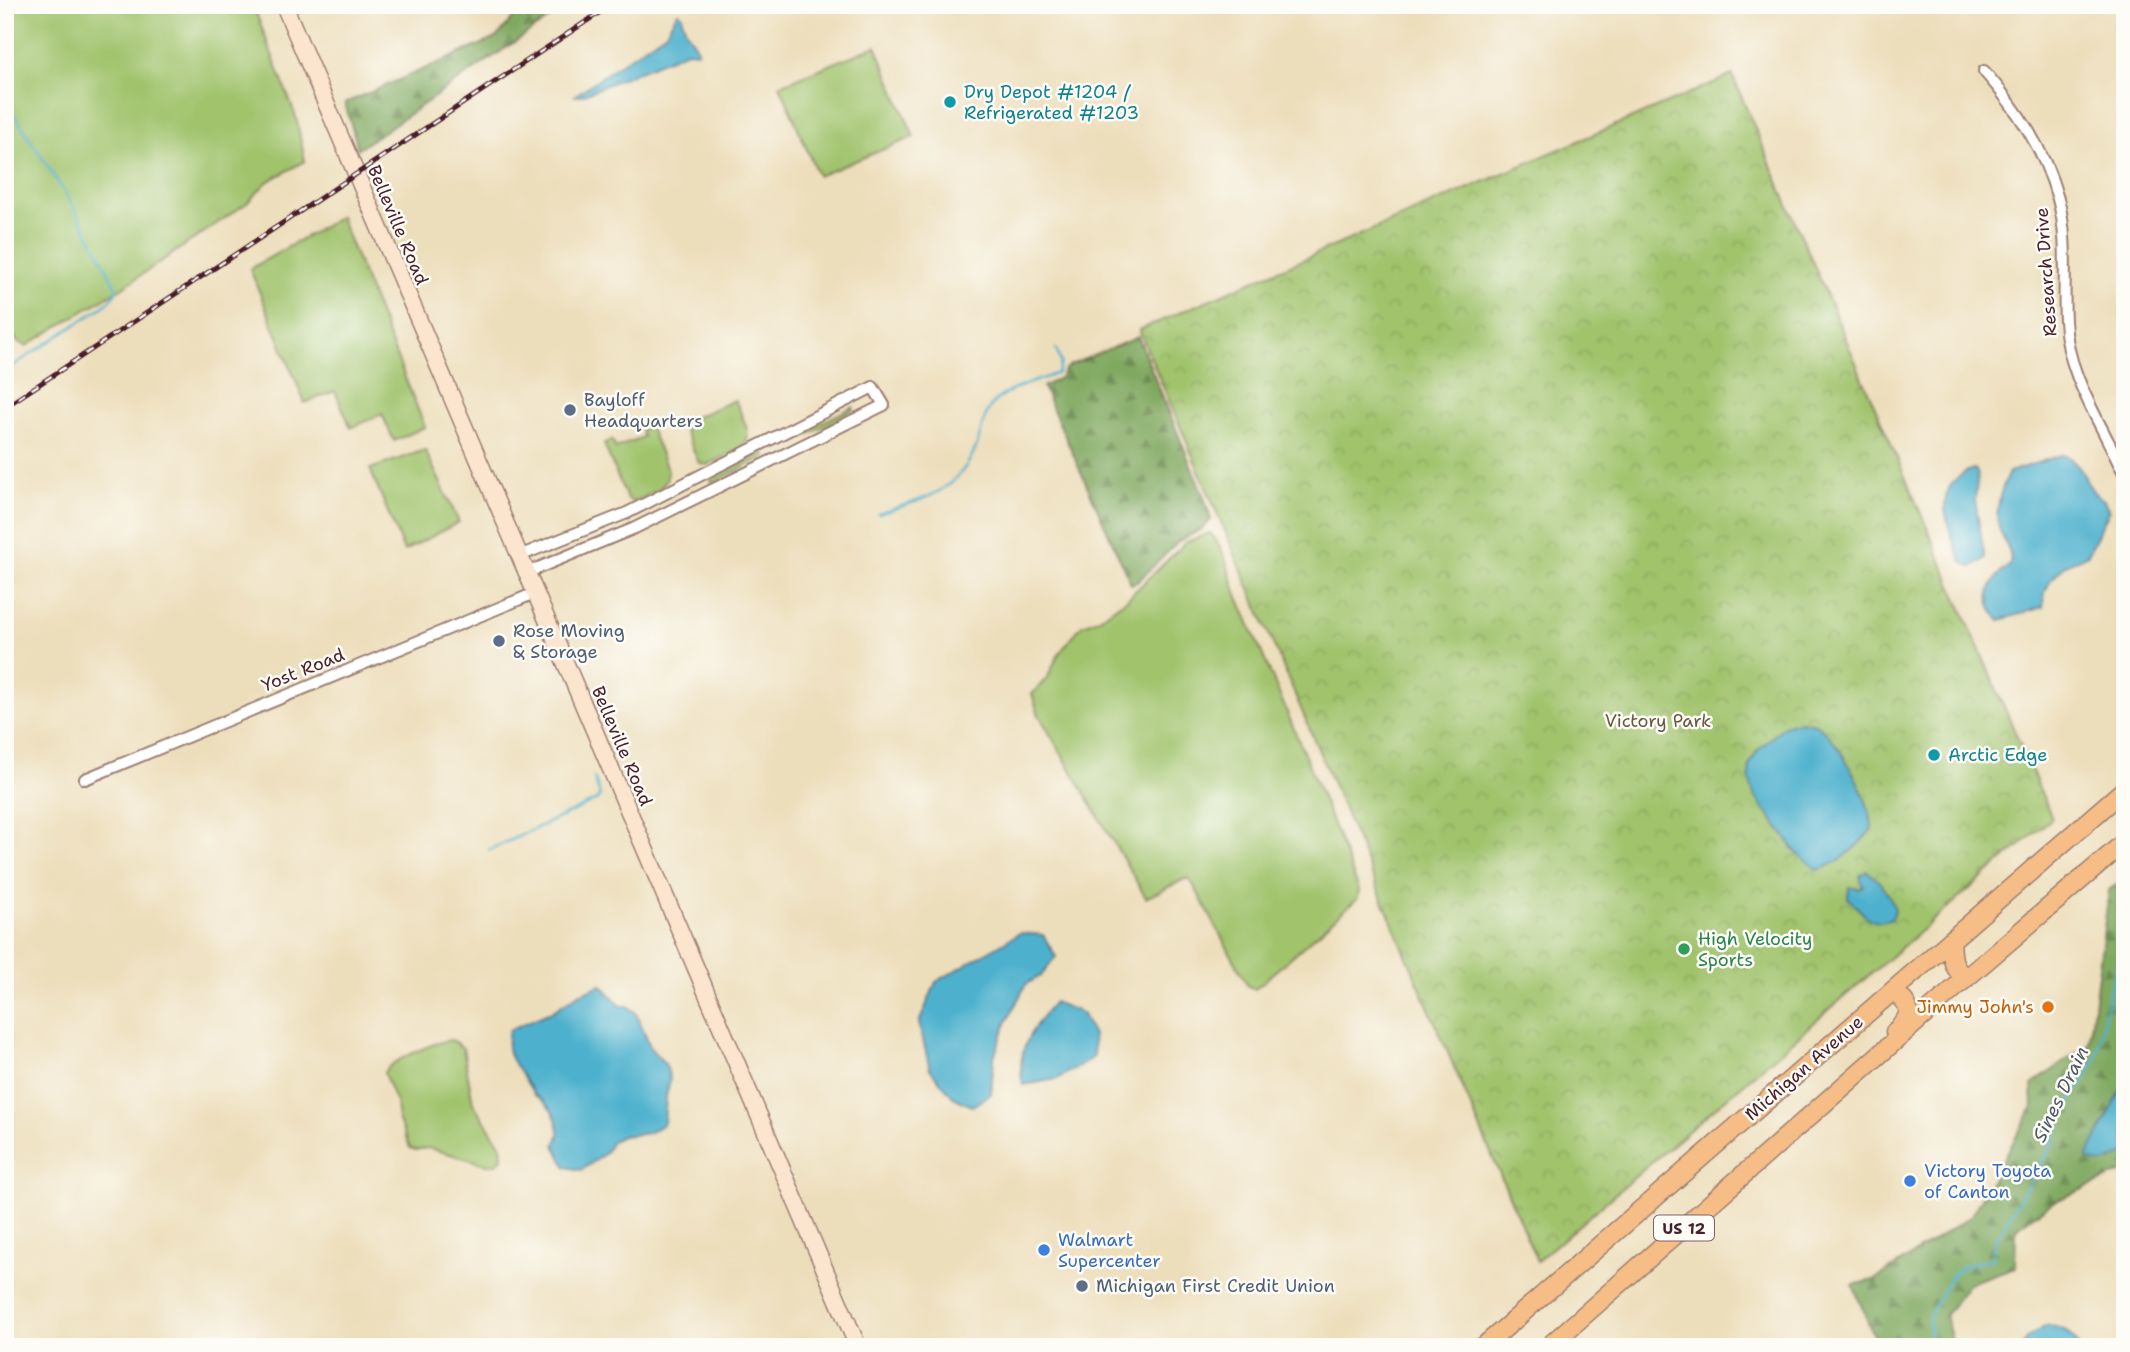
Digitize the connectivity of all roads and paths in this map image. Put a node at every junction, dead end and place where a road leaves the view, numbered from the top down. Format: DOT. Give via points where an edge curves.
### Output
graph roads {
  1 [pos="287,6"];
  2 [pos="1984,71"];
  3 [pos="769,440"];
  4 [pos="2108,441"];
  5 [pos="2125,453"];
  6 [pos="778,458"];
  7 [pos="2125,474"];
  8 [pos="688,482"];
  9 [pos="696,498"];
  10 [pos="627,513"];
  11 [pos="635,528"];
  12 [pos="519,556"];
  13 [pos="526,573"];
  14 [pos="535,593"];
  15 [pos="85,779"];
  16 [pos="2125,789"];
  17 [pos="2125,842"];
  18 [pos="1951,940"];
  19 [pos="1965,979"];
  20 [pos="1893,991"];
  21 [pos="1826,1102"];
  22 [pos="858,1347"];
  23 [pos="1483,1347"];
  24 [pos="1548,1347"];
  1 -- 12 [label="main road, Belleville Road"];
  2 -- 4 [label="street, Research Drive" via="2030,129 2058,199 2069,346 2084,394"];
  3 -- 6 [label="street"];
  3 -- 6 [label="street" via="873,387 884,405"];
  3 -- 8 [label="street"];
  4 -- 5 [label="street, Research Drive"];
  4 -- 7 [label="street, Research Drive"];
  6 -- 9 [label="street"];
  8 -- 9 [label="street"];
  8 -- 10 [label="street"];
  9 -- 11 [label="street"];
  10 -- 11 [label="street"];
  10 -- 12 [label="street"];
  11 -- 13 [label="street"];
  12 -- 13 [label="main road, Belleville Road"];
  13 -- 14 [label="main road, Belleville Road"];
  14 -- 15 [label="street, Yost Road"];
  14 -- 22 [label="main road, Belleville Road"];
  16 -- 18 [label="main road, Michigan Avenue / US 12"];
  17 -- 19 [label="main road, US 12"];
  18 -- 19 [label="main road" via="1951,961"];
  18 -- 20 [label="main road, Michigan Avenue / US 12"];
  19 -- 21 [label="main road, US 12"];
  20 -- 21 [label="main road" via="1906,1002 1909,1016 1827,1090"];
  20 -- 23 [label="main road, Michigan Avenue / US 12"];
  21 -- 24 [label="main road, US 12"];
}
